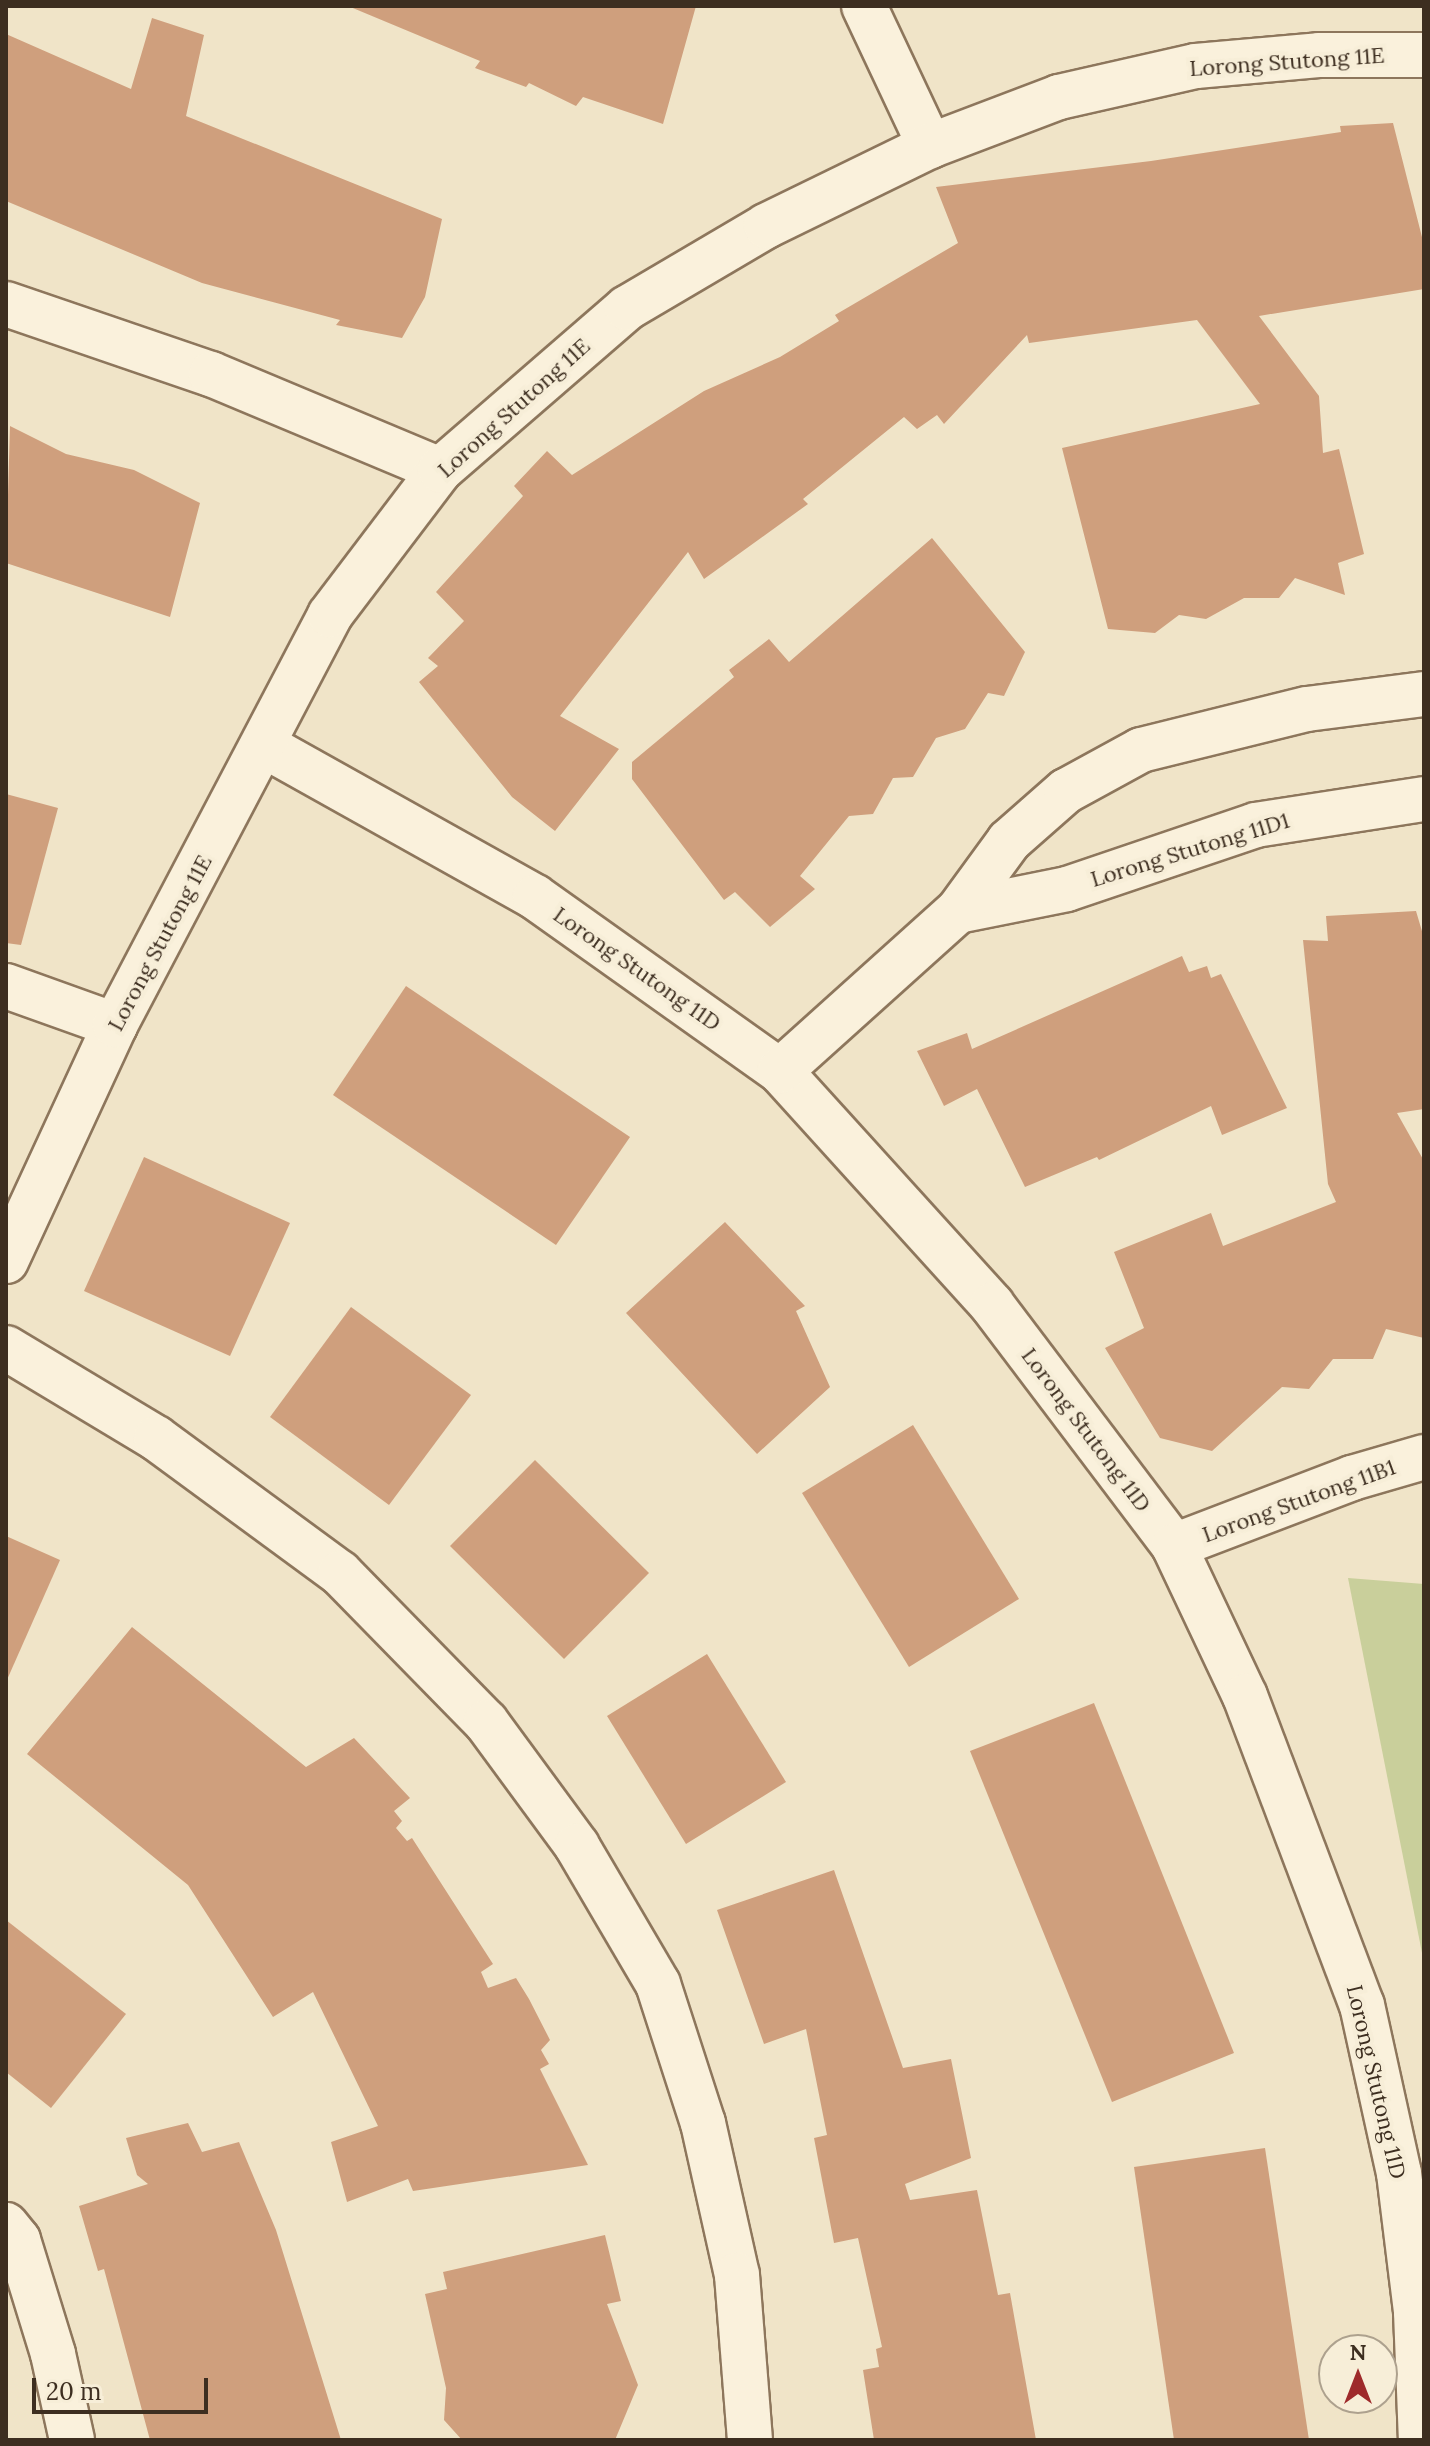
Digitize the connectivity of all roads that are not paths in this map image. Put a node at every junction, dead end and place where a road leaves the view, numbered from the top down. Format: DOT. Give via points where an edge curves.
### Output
graph roads {
  1 [pos="864,6"];
  2 [pos="1424,55"];
  3 [pos="930,146"];
  4 [pos="6,304"];
  5 [pos="440,470"];
  6 [pos="1424,694"];
  7 [pos="265,746"];
  8 [pos="1424,799"];
  9 [pos="958,911"];
  10 [pos="6,986"];
  11 [pos="115,1025"];
  12 [pos="780,1071"];
  13 [pos="6,1261"];
  14 [pos="6,1348"];
  15 [pos="1424,1457"];
  16 [pos="1174,1546"];
  17 [pos="6,2225"];
  18 [pos="72,2440"];
  19 [pos="750,2440"];
  20 [pos="1421,2440"];
  1 -- 3 [label="street"];
  2 -- 3 [label="street, Lorong Stutong 11E" via="1319,55 1196,66 1059,97"];
  3 -- 5 [label="street, Lorong Stutong 11E" via="766,226 627,308"];
  4 -- 5 [label="street" via="211,374"];
  5 -- 7 [label="street, Lorong Stutong 11E" via="330,615"];
  6 -- 9 [label="street" via="1307,709 1141,750 1066,791 1009,841"];
  7 -- 11 [label="street, Lorong Stutong 11E"];
  7 -- 12 [label="street, Lorong Stutong 11D" via="535,897"];
  8 -- 9 [label="street, Lorong Stutong 11D1" via="1256,825 1067,889"];
  9 -- 12 [label="street"];
  10 -- 11 [label="street"];
  11 -- 13 [label="street, Lorong Stutong 11E"];
  12 -- 16 [label="street, Lorong Stutong 11D" via="992,1305"];
  14 -- 19 [label="street" via="156,1438 340,1573 486,1722 577,1846 658,1984 703,2123 737,2275"];
  15 -- 16 [label="street, Lorong Stutong 11B1" via="1352,1478"];
  16 -- 20 [label="street, Lorong Stutong 11D" via="1245,1696 1362,2005 1399,2173 1416,2312"];
  17 -- 18 [label="street" via="18,2240 53,2354"];
}
